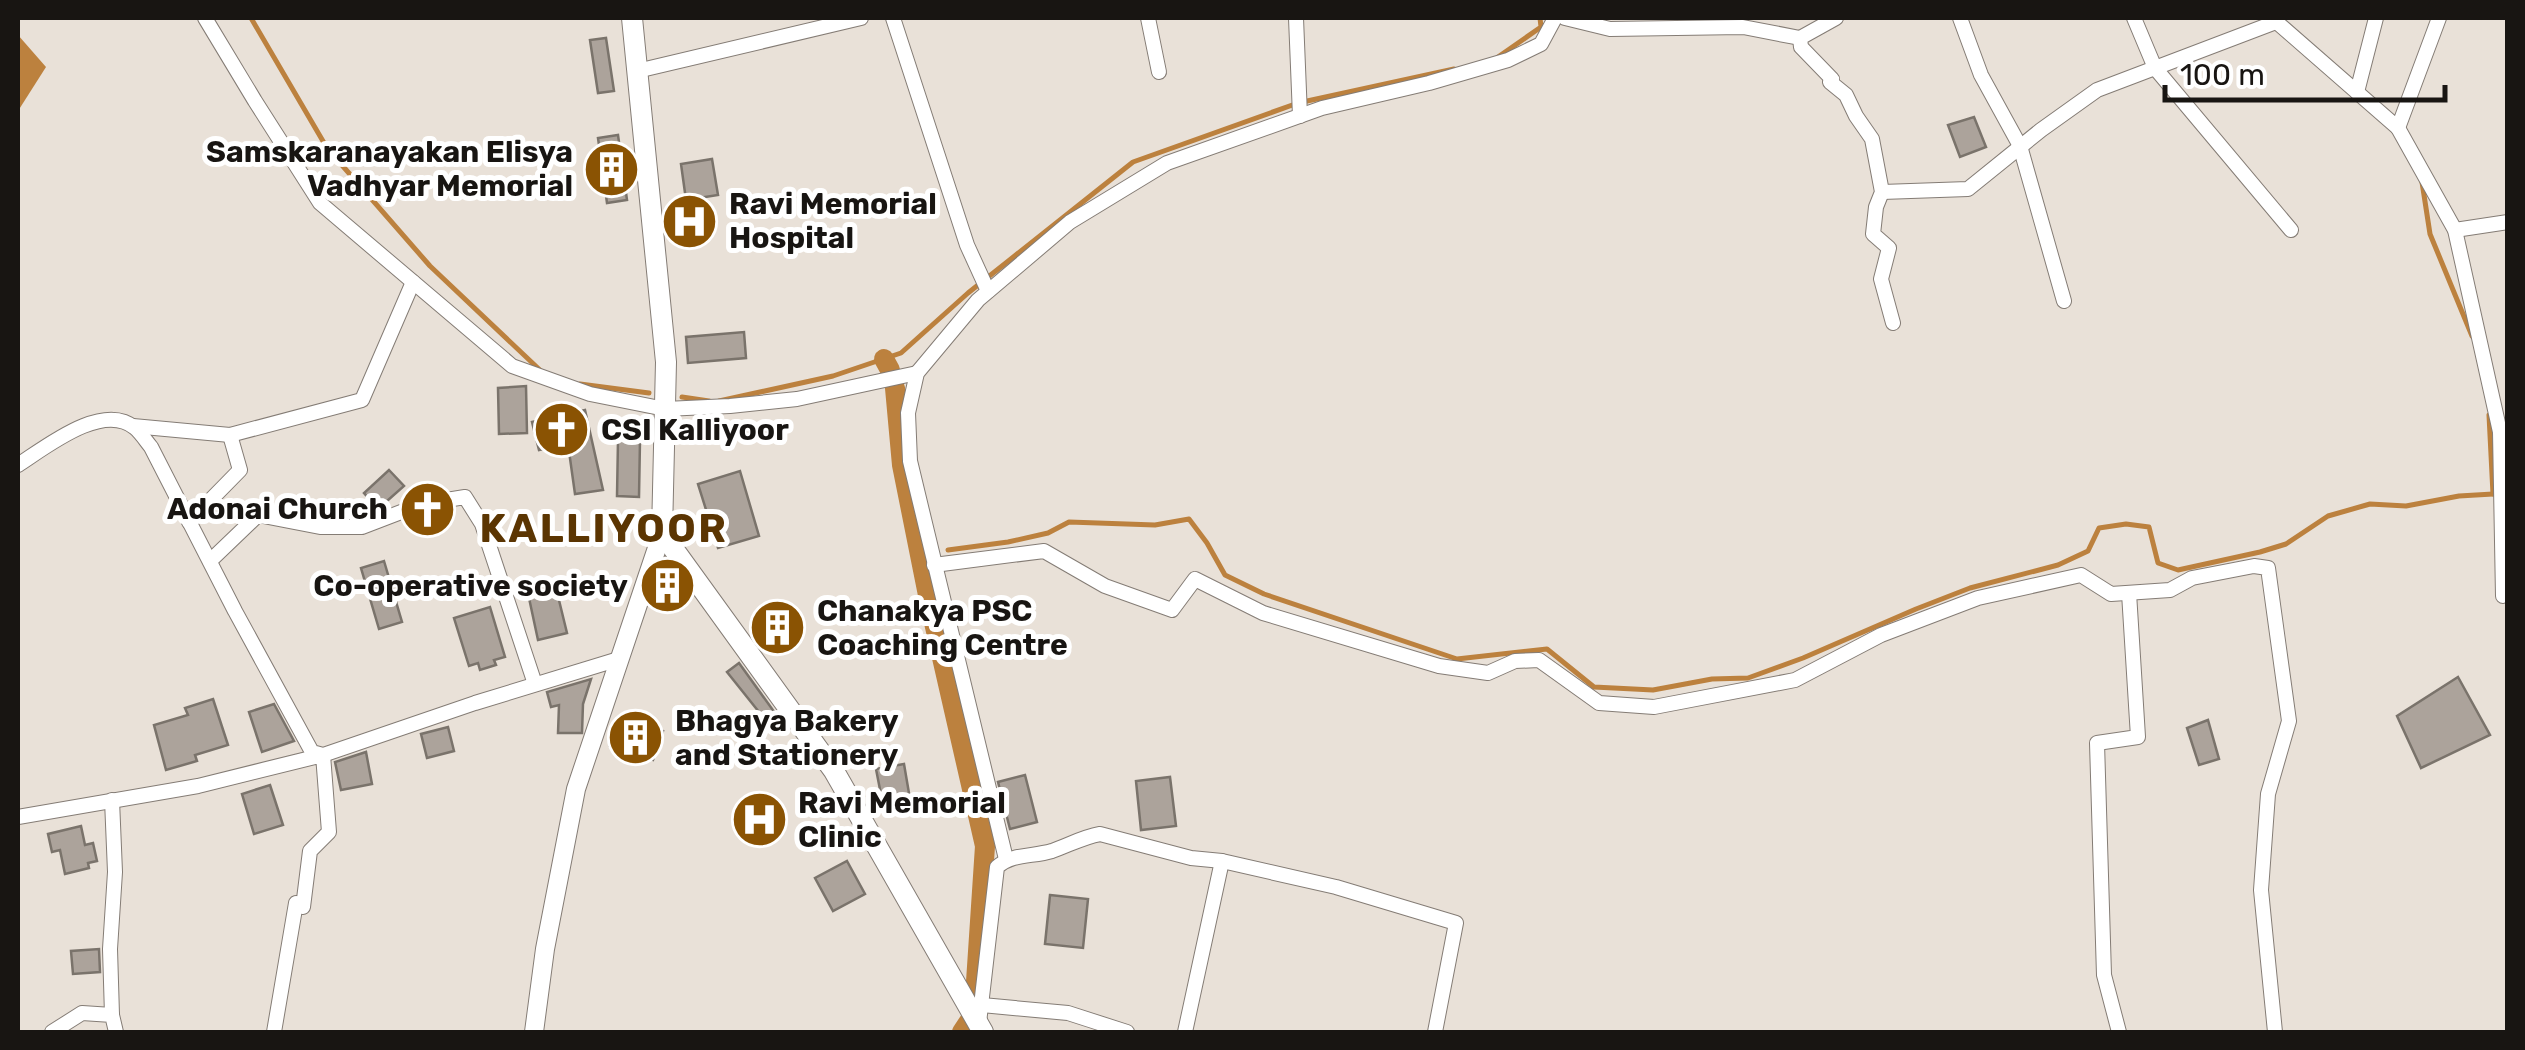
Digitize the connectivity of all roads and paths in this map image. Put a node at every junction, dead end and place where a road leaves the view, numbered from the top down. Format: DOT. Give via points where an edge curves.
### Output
graph roads {
  1 [pos="206,18"];
  2 [pos="632,18"];
  3 [pos="861,18"];
  4 [pos="893,18"];
  5 [pos="1148,18"];
  6 [pos="1296,18"];
  7 [pos="1555,18"];
  8 [pos="1565,18"];
  9 [pos="1836,18"];
  10 [pos="1960,18"];
  11 [pos="2134,18"];
  12 [pos="2376,18"];
  13 [pos="2439,18"];
  14 [pos="2274,20"];
  15 [pos="1800,38"];
  16 [pos="2155,68"];
  17 [pos="637,71"];
  18 [pos="1159,72"];
  19 [pos="2357,92"];
  20 [pos="1300,115"];
  21 [pos="2398,128"];
  22 [pos="2020,146"];
  23 [pos="1882,192"];
  24 [pos="2508,222"];
  25 [pos="2290,230"];
  26 [pos="2454,230"];
  27 [pos="413,282"];
  28 [pos="988,291"];
  29 [pos="2064,302"];
  30 [pos="1893,323"];
  31 [pos="917,373"];
  32 [pos="665,409"];
  33 [pos="133,426"];
  34 [pos="230,435"];
  35 [pos="18,465"];
  36 [pos="189,522"];
  37 [pos="662,533"];
  38 [pos="210,561"];
  39 [pos="934,565"];
  40 [pos="2129,592"];
  41 [pos="2503,596"];
  42 [pos="619,659"];
  43 [pos="534,684"];
  44 [pos="323,755"];
  45 [pos="112,800"];
  46 [pos="18,817"];
  47 [pos="1006,859"];
  48 [pos="1222,861"];
  49 [pos="112,1015"];
  50 [pos="979,1024"];
  51 [pos="52,1032"];
  52 [pos="116,1032"];
  53 [pos="274,1032"];
  54 [pos="534,1032"];
  55 [pos="1127,1032"];
  56 [pos="1184,1032"];
  57 [pos="1435,1032"];
  58 [pos="2119,1032"];
  59 [pos="2275,1032"];
  1 -- 27 [label="street" via="320,202"];
  2 -- 17 [label="main road"];
  3 -- 17 [label="street"];
  4 -- 28 [label="street" via="967,246"];
  5 -- 18 [label="street"];
  6 -- 20 [label="street"];
  7 -- 20 [label="street" via="1541,44 1508,60"];
  8 -- 15 [label="street" via="1610,29 1743,27"];
  9 -- 15 [label="street"];
  10 -- 22 [label="street" via="1981,75"];
  11 -- 16 [label="street"];
  12 -- 19 [label="street"];
  13 -- 21 [label="street"];
  14 -- 16 [label="street"];
  14 -- 19 [label="street"];
  15 -- 23 [label="street" via="1872,138"];
  16 -- 22 [label="street" via="2098,90"];
  16 -- 25 [label="street"];
  17 -- 32 [label="main road"];
  19 -- 21 [label="street"];
  20 -- 28 [label="street" via="1167,162 1070,222"];
  21 -- 26 [label="street"];
  22 -- 23 [label="street" via="1968,188"];
  22 -- 29 [label="street"];
  23 -- 30 [label="street" via="1873,234 1889,248 1881,280"];
  24 -- 26 [label="street"];
  26 -- 41 [label="street" via="2500,432"];
  27 -- 32 [label="street" via="512,366 590,394"];
  27 -- 34 [label="street" via="362,400"];
  28 -- 31 [label="street"];
  31 -- 32 [label="street" via="796,399"];
  31 -- 39 [label="street" via="908,413 910,461"];
  32 -- 37 [label="main road"];
  33 -- 34 [label="street"];
  33 -- 35 [label="street" via="115,419 90,422"];
  33 -- 36 [label="street"];
  34 -- 36 [label="street" via="240,470"];
  36 -- 38 [label="street"];
  37 -- 42 [label="street"];
  37 -- 50 [label="main road" via="834,771"];
  38 -- 43 [label="street" via="258,515 362,527 422,504 464,498 482,524"];
  38 -- 44 [label="street" via="312,752"];
  39 -- 40 [label="street" via="1044,551 1105,586 1172,610 1196,579 1263,613 1439,666 1488,673 1539,660 1599,703 1654,708 1796,680 1881,635 1978,598 2081,575 2111,594"];
  39 -- 47 [label="street"];
  40 -- 58 [label="street" via="2138,737 2097,743 2104,975"];
  40 -- 59 [label="street" via="2170,590 2192,578 2268,568 2290,721 2268,794 2262,890"];
  42 -- 43 [label="street"];
  42 -- 54 [label="street" via="576,789"];
  43 -- 44 [label="street"];
  44 -- 45 [label="street"];
  44 -- 53 [label="street" via="330,832 310,851"];
  45 -- 46 [label="street"];
  45 -- 49 [label="street"];
  47 -- 48 [label="street" via="1100,834"];
  47 -- 50 [label="street" via="996,867"];
  48 -- 56 [label="street"];
  48 -- 57 [label="street" via="1456,924"];
  49 -- 51 [label="street" via="82,1013"];
  49 -- 52 [label="street"];
  50 -- 55 [label="street" via="1068,1013"];
}
